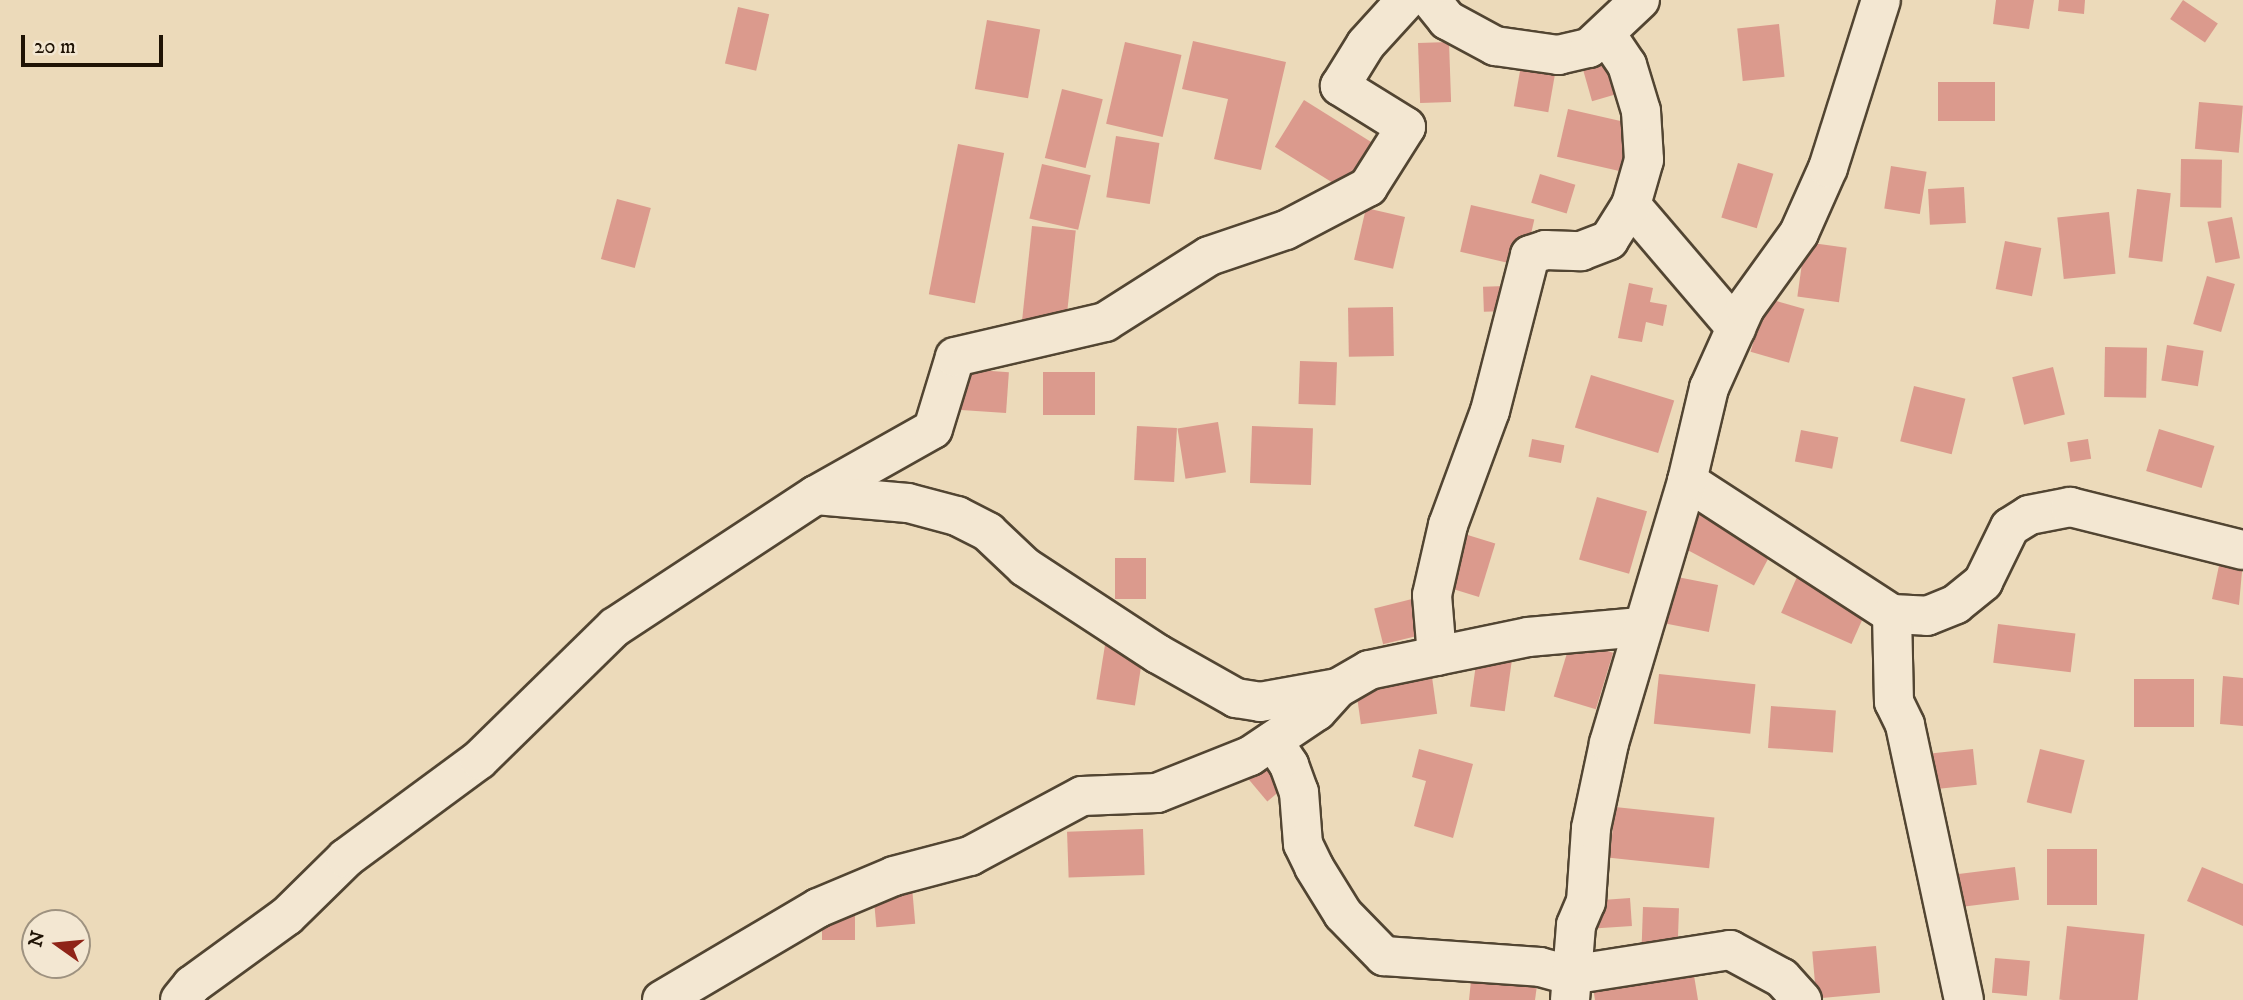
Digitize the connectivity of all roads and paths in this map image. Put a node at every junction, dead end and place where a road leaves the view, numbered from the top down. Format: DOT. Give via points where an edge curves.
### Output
graph roads {
  1 [pos="1406,0"];
  2 [pos="1431,0"];
  3 [pos="1640,0"];
  4 [pos="1881,0"];
  5 [pos="1606,34"];
  6 [pos="1631,205"];
  7 [pos="1736,328"];
  8 [pos="1687,481"];
  9 [pos="817,495"];
  10 [pos="2243,550"];
  11 [pos="1892,614"];
  12 [pos="1642,627"];
  13 [pos="1437,656"];
  14 [pos="1338,688"];
  15 [pos="1273,741"];
  16 [pos="1570,987"];
  17 [pos="1969,994"];
  18 [pos="180,1000"];
  19 [pos="662,1000"];
  20 [pos="1802,1000"];
  1 -- 9 [label="street" via="1366,44 1340,86 1406,127 1368,187 1286,230 1209,256 1105,322 955,357 933,429"];
  2 -- 5 [label="street" via="1447,20 1495,46 1558,55 1589,48"];
  3 -- 5 [label="street"];
  4 -- 7 [label="street" via="1828,168 1799,233"];
  5 -- 6 [label="street" via="1627,65 1641,111 1644,160"];
  6 -- 7 [label="street"];
  6 -- 13 [label="street" via="1609,240 1581,251 1545,250 1530,255 1490,411 1440,560 1432,595"];
  7 -- 8 [label="street" via="1709,388"];
  8 -- 11 [label="street"];
  8 -- 12 [label="street"];
  9 -- 14 [label="street" via="908,503 988,532 1025,567 1236,698 1259,702"];
  9 -- 18 [label="street" via="615,627 479,760 346,858 287,916 192,985"];
  10 -- 11 [label="street" via="2070,507 2029,515 2010,527 1983,582 1956,604 1927,616"];
  11 -- 17 [label="street" via="1894,702"];
  12 -- 13 [label="street" via="1528,637"];
  12 -- 16 [label="street" via="1591,828 1586,902 1576,925"];
  13 -- 14 [label="street" via="1369,670"];
  14 -- 15 [label="street" via="1317,711"];
  15 -- 16 [label="street" via="1299,792 1303,844 1314,867 1343,914 1384,956 1540,967"];
  15 -- 19 [label="street" via="1250,756 1157,793 1082,796 970,856 894,876 818,908"];
  16 -- 20 [label="street" via="1730,950 1782,978"];
}
